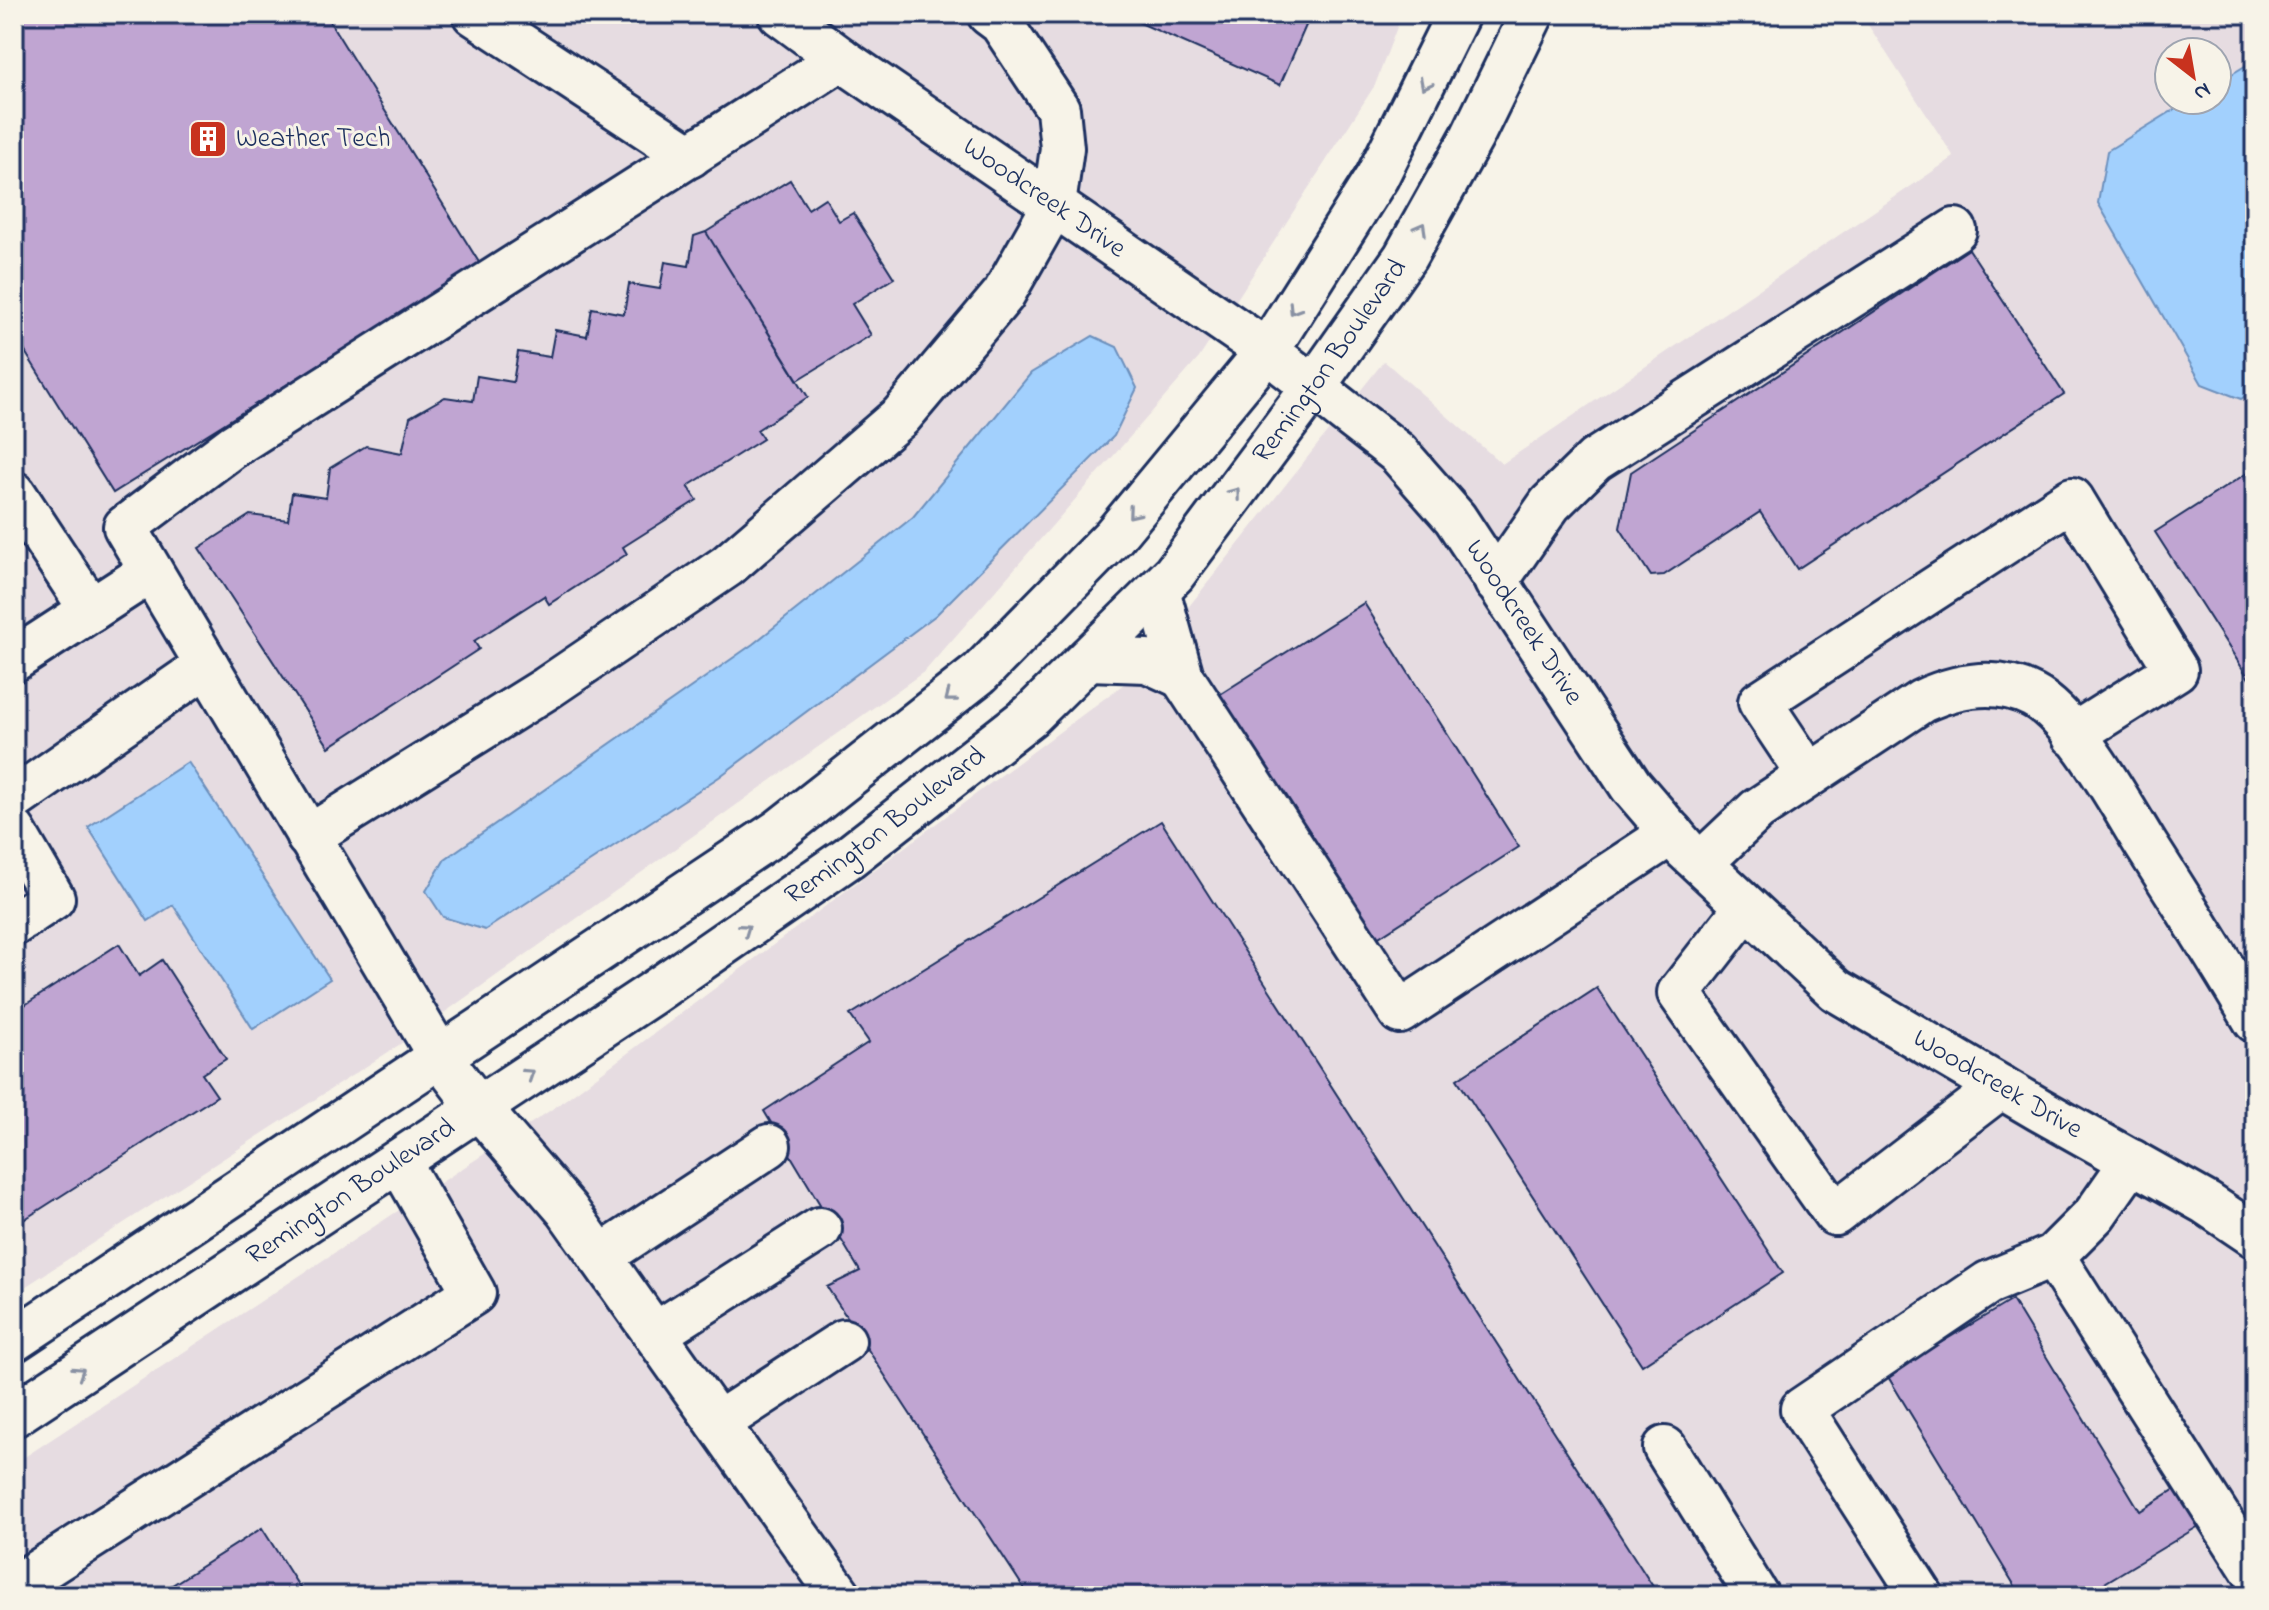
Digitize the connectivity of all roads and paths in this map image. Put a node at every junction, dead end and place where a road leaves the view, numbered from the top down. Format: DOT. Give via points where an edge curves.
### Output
graph roads {
  1 [pos="474,14"];
  2 [pos="780,14"];
  3 [pos="989,14"];
  4 [pos="1458,14"];
  5 [pos="1532,14"];
  6 [pos="841,59"];
  7 [pos="690,156"];
  8 [pos="1054,205"];
  9 [pos="1955,230"];
  10 [pos="1267,351"];
  11 [pos="1315,385"];
  12 [pos="20,516"];
  13 [pos="151,571"];
  14 [pos="1496,582"];
  15 [pos="1158,590"];
  16 [pos="91,610"];
  17 [pos="1088,659"];
  18 [pos="14,660"];
  19 [pos="207,665"];
  20 [pos="1182,677"];
  21 [pos="2073,735"];
  22 [pos="1808,774"];
  23 [pos="14,799"];
  24 [pos="14,831"];
  25 [pos="1672,833"];
  26 [pos="308,837"];
  27 [pos="1701,863"];
  28 [pos="1746,907"];
  29 [pos="14,924"];
  30 [pos="2242,969"];
  31 [pos="2255,1021"];
  32 [pos="440,1057"];
  33 [pos="2001,1087"];
  34 [pos="479,1108"];
  35 [pos="769,1146"];
  36 [pos="399,1161"];
  37 [pos="2132,1161"];
  38 [pos="820,1229"];
  39 [pos="2255,1236"];
  40 [pos="2053,1256"];
  41 [pos="600,1257"];
  42 [pos="655,1334"];
  43 [pos="14,1340"];
  44 [pos="844,1341"];
  45 [pos="14,1415"];
  46 [pos="718,1423"];
  47 [pos="1665,1448"];
  48 [pos="2255,1574"];
  49 [pos="2255,1584"];
  50 [pos="14,1587"];
  51 [pos="840,1596"];
  52 [pos="1757,1596"];
  53 [pos="1922,1596"];
  54 [pos="2237,1596"];
  1 -- 7 [label="street"];
  2 -- 6 [label="street, Woodcreek Drive"];
  3 -- 8 [label="street" via="1001,23 1058,109 1062,148"];
  4 -- 10 [label="street, Remington Boulevard, one-way" via="1377,177"];
  11 -- 5 [label="street, Remington Boulevard, one-way" via="1405,257"];
  6 -- 7 [label="street"];
  6 -- 8 [label="street, Woodcreek Drive"];
  7 -- 13 [label="street" via="233,446 125,527"];
  8 -- 10 [label="street, Woodcreek Drive"];
  8 -- 26 [label="street" via="1003,295 901,416 727,566 547,688"];
  9 -- 14 [label="street" via="1595,460 1550,504"];
  10 -- 11 [label="street, Woodcreek Drive"];
  10 -- 32 [label="street, Remington Boulevard, one-way" via="1114,536 980,673 780,830"];
  11 -- 14 [label="street, Woodcreek Drive" via="1398,453 1455,518"];
  15 -- 11 [label="street, Remington Boulevard, one-way"];
  12 -- 16 [label="street"];
  13 -- 16 [label="street"];
  13 -- 19 [label="street"];
  14 -- 25 [label="street, Woodcreek Drive" via="1631,786"];
  15 -- 17 [label="street, Remington Boulevard"];
  15 -- 20 [label="street"];
  16 -- 18 [label="street"];
  17 -- 20 [label="street" via="1147,661"];
  34 -- 17 [label="street, Remington Boulevard, one-way" via="849,857 1031,715"];
  19 -- 23 [label="street"];
  19 -- 26 [label="street"];
  20 -- 25 [label="street" via="1400,1012"];
  21 -- 22 [label="street" via="2053,711 2013,687 1949,689"];
  21 -- 22 [label="street" via="2176,670 2072,499 1760,702"];
  21 -- 30 [label="street"];
  22 -- 27 [label="street" via="1757,810"];
  24 -- 29 [label="street" via="53,898"];
  25 -- 27 [label="street, Woodcreek Drive"];
  26 -- 32 [label="street"];
  27 -- 28 [label="street, Woodcreek Drive"];
  28 -- 33 [label="street, Woodcreek Drive" via="1836,990"];
  28 -- 33 [label="street" via="1679,993 1835,1214"];
  30 -- 31 [label="street"];
  32 -- 34 [label="street"];
  32 -- 43 [label="street, Remington Boulevard"];
  33 -- 37 [label="street, Woodcreek Drive"];
  34 -- 36 [label="street, Remington Boulevard"];
  34 -- 41 [label="street" via="567,1210"];
  35 -- 41 [label="street"];
  45 -- 36 [label="street, Remington Boulevard, one-way"];
  36 -- 50 [label="street" via="474,1293"];
  37 -- 39 [label="street, Woodcreek Drive"];
  37 -- 40 [label="street" via="2095,1214"];
  38 -- 42 [label="street"];
  40 -- 48 [label="street"];
  40 -- 53 [label="street" via="1988,1283 1802,1409"];
  41 -- 42 [label="street"];
  42 -- 46 [label="street"];
  44 -- 46 [label="street"];
  46 -- 51 [label="street"];
  47 -- 52 [label="street"];
  49 -- 54 [label="street"];
}
